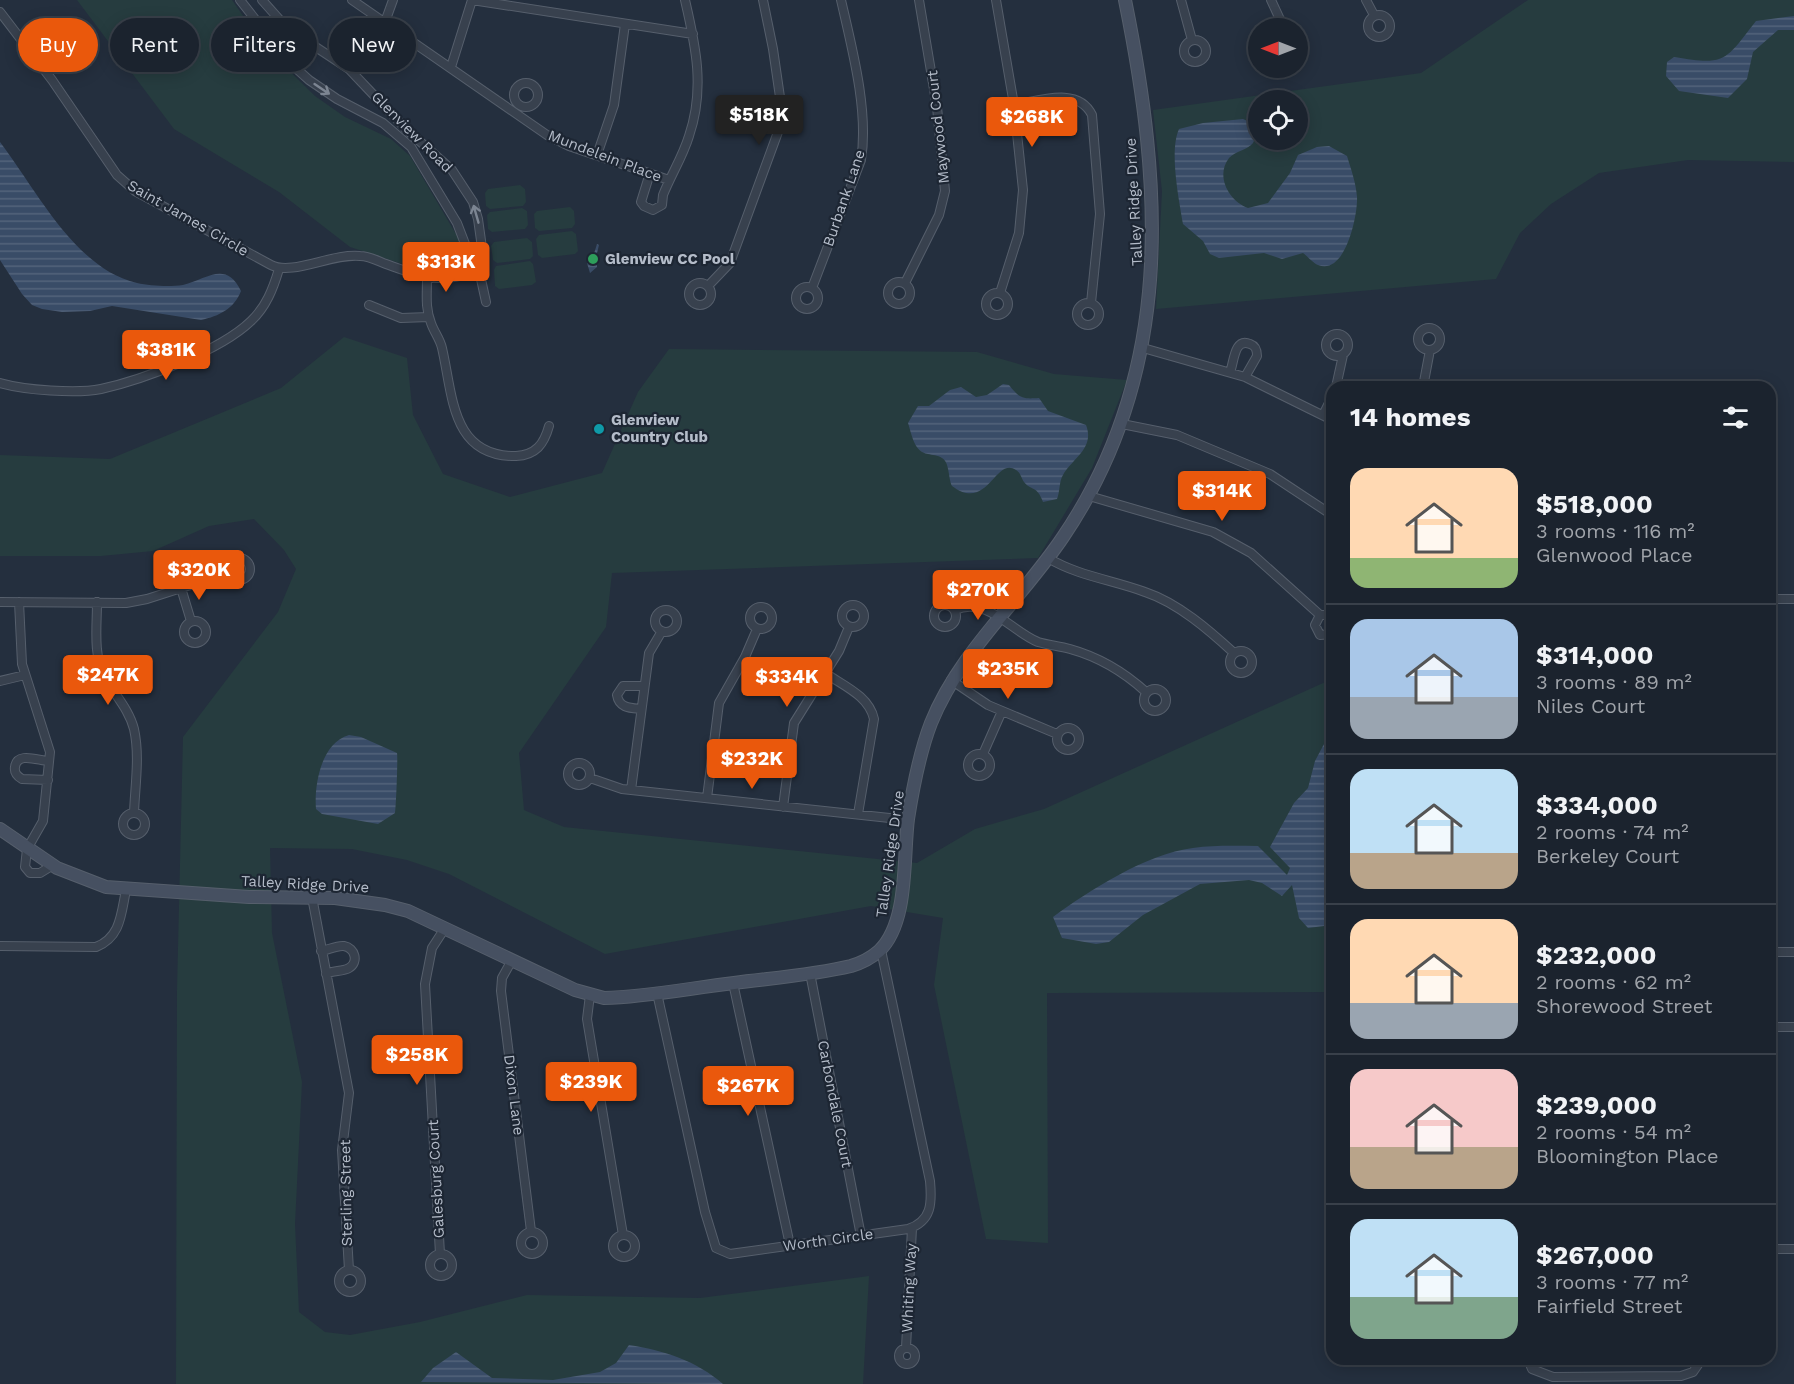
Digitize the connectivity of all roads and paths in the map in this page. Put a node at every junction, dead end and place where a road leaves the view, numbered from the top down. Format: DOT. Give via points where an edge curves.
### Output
graph roads {
  1 [pos="240,0"];
  2 [pos="262,0"];
  3 [pos="352,0"];
  4 [pos="393,0"];
  5 [pos="472,0"];
  6 [pos="685,0"];
  7 [pos="763,0"];
  8 [pos="841,0"];
  9 [pos="919,0"];
  10 [pos="996,0"];
  11 [pos="1125,0"];
  12 [pos="1181,0"];
  13 [pos="1271,0"];
  14 [pos="1366,0"];
  15 [pos="0,12"];
  16 [pos="1374,15"];
  17 [pos="379,18"];
  18 [pos="386,18"];
  19 [pos="1279,18"];
  20 [pos="625,24"];
  21 [pos="693,34"];
  22 [pos="1192,40"];
  23 [pos="416,43"];
  24 [pos="451,67"];
  25 [pos="519,105"];
  26 [pos="1014,105"];
  27 [pos="511,113"];
  28 [pos="597,155"];
  29 [pos="650,173"];
  30 [pos="669,180"];
  31 [pos="279,269"];
  32 [pos="479,270"];
  33 [pos="429,278"];
  34 [pos="905,283"];
  35 [pos="708,286"];
  36 [pos="812,288"];
  37 [pos="1000,293"];
  38 [pos="486,302"];
  39 [pos="1091,303"];
  40 [pos="369,305"];
  41 [pos="429,317"];
  42 [pos="1143,348"];
  43 [pos="1430,351"];
  44 [pos="1343,355"];
  45 [pos="1230,372"];
  46 [pos="1245,377"];
  47 [pos="1337,381"];
  48 [pos="1424,381"];
  49 [pos="0,383"];
  50 [pos="1326,409"];
  51 [pos="1323,415"];
  52 [pos="1326,417"];
  53 [pos="1122,424"];
  54 [pos="549,426"];
  55 [pos="1089,496"];
  56 [pos="1326,511"];
  57 [pos="1048,558"];
  58 [pos="228,573"];
  59 [pos="181,588"];
  60 [pos="1776,599"];
  61 [pos="1794,599"];
  62 [pos="0,602"];
  63 [pos="19,602"];
  64 [pos="97,602"];
  65 [pos="955,610"];
  66 [pos="1320,615"];
  67 [pos="1326,615"];
  68 [pos="1000,617"];
  69 [pos="191,621"];
  70 [pos="849,627"];
  71 [pos="757,629"];
  72 [pos="662,631"];
  73 [pos="1326,636"];
  74 [pos="1234,653"];
  75 [pos="825,673"];
  76 [pos="25,675"];
  77 [pos="951,680"];
  78 [pos="0,681"];
  79 [pos="643,686"];
  80 [pos="1146,692"];
  81 [pos="641,709"];
  82 [pos="1002,711"];
  83 [pos="1058,734"];
  84 [pos="983,754"];
  85 [pos="49,760"];
  86 [pos="590,778"];
  87 [pos="48,780"];
  88 [pos="632,790"];
  89 [pos="707,798"];
  90 [pos="783,807"];
  91 [pos="134,813"];
  92 [pos="858,814"];
  93 [pos="908,820"];
  94 [pos="0,829"];
  95 [pos="27,849"];
  96 [pos="53,866"];
  97 [pos="126,890"];
  98 [pos="312,897"];
  99 [pos="445,928"];
  100 [pos="0,946"];
  101 [pos="881,950"];
  102 [pos="321,951"];
  103 [pos="1776,952"];
  104 [pos="1794,952"];
  105 [pos="512,960"];
  106 [pos="810,973"];
  107 [pos="326,974"];
  108 [pos="733,983"];
  109 [pos="657,993"];
  110 [pos="590,995"];
  111 [pos="1776,1027"];
  112 [pos="1794,1027"];
  113 [pos="912,1228"];
  114 [pos="531,1231"];
  115 [pos="623,1235"];
  116 [pos="861,1236"];
  117 [pos="790,1245"];
  118 [pos="1776,1249"];
  119 [pos="1794,1249"];
  120 [pos="440,1254"];
  121 [pos="349,1269"];
  122 [pos="906,1348"];
  123 [pos="1531,1365"];
  124 [pos="1698,1365"];
  1 -- 32 [label="street, Glenview Road, one-way" via="288,61 309,80 383,123 411,147 457,223"];
  32 -- 2 [label="street, Glenview Road, one-way" via="484,262 478,219 467,189 452,170 349,69 287,28"];
  3 -- 17 [label="street, Mundelein Place"];
  4 -- 18 [label="street"];
  5 -- 20 [label="street"];
  5 -- 24 [label="street"];
  6 -- 21 [label="street"];
  7 -- 35 [label="street" via="780,104 778,132 730,263"];
  8 -- 36 [label="street, Burbank Lane" via="864,141 861,160"];
  9 -- 34 [label="street, Maywood Court" via="937,107 945,191 939,214"];
  10 -- 26 [label="street"];
  11 -- 42 [label="street, Talley Ridge Drive" via="1140,79 1150,179 1152,280"];
  12 -- 22 [label="street"];
  13 -- 19 [label="street"];
  14 -- 16 [label="street"];
  15 -- 31 [label="street, Saint James Circle" via="117,175 135,191"];
  20 -- 21 [label="street"];
  20 -- 28 [label="street" via="614,105"];
  21 -- 30 [label="street" via="699,82 696,112 689,138"];
  23 -- 24 [label="street, Mundelein Place"];
  24 -- 27 [label="street, Mundelein Place"];
  25 -- 27 [label="street"];
  26 -- 37 [label="street" via="1022,214"];
  26 -- 39 [label="street" via="1067,96 1087,105 1092,115 1100,214"];
  27 -- 28 [label="street, Mundelein Place" via="547,135"];
  28 -- 29 [label="street, Mundelein Place"];
  29 -- 30 [label="street, Mundelein Place"];
  29 -- 30 [label="street" via="641,197 648,209 662,205"];
  31 -- 33 [label="street" via="332,257 362,256"];
  31 -- 49 [label="street" via="268,301 251,322 218,345 170,366 100,389 29,388"];
  32 -- 33 [label="street" via="460,269"];
  32 -- 33 [label="street" via="448,280"];
  32 -- 38 [label="street, Glenview Road"];
  33 -- 41 [label="street" via="425,305"];
  40 -- 41 [label="street" via="401,318"];
  41 -- 54 [label="street" via="441,345 453,409 469,439 490,452 518,456 532,453 545,443"];
  42 -- 45 [label="street"];
  42 -- 53 [label="street, Talley Ridge Drive"];
  43 -- 48 [label="street"];
  44 -- 47 [label="street"];
  45 -- 46 [label="street"];
  45 -- 46 [label="street" via="1236,348 1250,344 1257,356"];
  46 -- 51 [label="street"];
  50 -- 51 [label="street"];
  51 -- 52 [label="street"];
  53 -- 55 [label="street, Talley Ridge Drive"];
  53 -- 56 [label="street" via="1177,435 1270,474"];
  55 -- 57 [label="street, Talley Ridge Drive"];
  55 -- 66 [label="street" via="1213,532 1251,553"];
  57 -- 68 [label="street, Talley Ridge Drive"];
  57 -- 74 [label="street" via="1068,570 1148,593 1201,624"];
  58 -- 59 [label="street"];
  59 -- 64 [label="street" via="126,603"];
  59 -- 69 [label="street"];
  60 -- 61 [label="street"];
  62 -- 63 [label="street"];
  63 -- 64 [label="street"];
  63 -- 76 [label="street"];
  64 -- 91 [label="street" via="97,655 104,676 134,728"];
  65 -- 68 [label="street" via="976,607"];
  66 -- 67 [label="street"];
  66 -- 73 [label="street" via="1314,625 1317,632"];
  68 -- 77 [label="street, Talley Ridge Drive"];
  68 -- 80 [label="street" via="1013,630 1039,642 1072,650 1121,671"];
  70 -- 75 [label="street"];
  71 -- 89 [label="street" via="718,703"];
  72 -- 79 [label="street" via="649,653"];
  75 -- 90 [label="street" via="794,723"];
  75 -- 92 [label="street" via="864,700 874,719"];
  76 -- 78 [label="street"];
  76 -- 85 [label="street" via="50,752"];
  77 -- 82 [label="street"];
  77 -- 93 [label="street, Talley Ridge Drive" via="930,724 917,766"];
  79 -- 81 [label="street"];
  79 -- 81 [label="street" via="623,686 617,695 625,707"];
  81 -- 88 [label="street"];
  82 -- 83 [label="street"];
  82 -- 84 [label="street"];
  85 -- 87 [label="street"];
  85 -- 87 [label="street" via="25,757 15,767 22,780"];
  86 -- 88 [label="street"];
  87 -- 95 [label="street" via="43,820"];
  88 -- 89 [label="street"];
  89 -- 90 [label="street"];
  90 -- 92 [label="street"];
  92 -- 93 [label="street"];
  93 -- 101 [label="street, Talley Ridge Drive" via="897,918"];
  94 -- 95 [label="street, Talley Ridge Drive"];
  95 -- 96 [label="street, Talley Ridge Drive"];
  95 -- 96 [label="street, Talley Ridge Drive" via="25,867 30,873"];
  96 -- 97 [label="street, Talley Ridge Drive" via="96,884"];
  97 -- 98 [label="street, Talley Ridge Drive"];
  97 -- 100 [label="street" via="117,932 96,947"];
  98 -- 99 [label="street, Talley Ridge Drive" via="385,905"];
  98 -- 102 [label="street, Sterling Street"];
  99 -- 105 [label="street, Talley Ridge Drive"];
  99 -- 120 [label="street, Galesburg Court" via="432,948 425,984"];
  101 -- 106 [label="street, Talley Ridge Drive" via="853,966"];
  101 -- 113 [label="street" via="930,1181 929,1212 925,1220"];
  102 -- 107 [label="street, Sterling Street"];
  102 -- 107 [label="street" via="342,946 354,954 349,967"];
  103 -- 104 [label="street"];
  105 -- 110 [label="street, Talley Ridge Drive"];
  105 -- 114 [label="street, Dixon Lane" via="502,978 501,991"];
  106 -- 108 [label="street, Talley Ridge Drive"];
  106 -- 116 [label="street, Carbondale Court"];
  107 -- 121 [label="street, Sterling Street" via="350,1093 342,1150"];
  108 -- 109 [label="street, Talley Ridge Drive"];
  108 -- 117 [label="street"];
  109 -- 110 [label="street, Talley Ridge Drive" via="620,998"];
  109 -- 117 [label="street, Worth Circle" via="711,1240 721,1252 730,1254"];
  110 -- 115 [label="street" via="587,1019"];
  111 -- 112 [label="street"];
  113 -- 116 [label="street, Worth Circle"];
  113 -- 122 [label="street, Whiting Way"];
  116 -- 117 [label="street, Worth Circle"];
  118 -- 119 [label="street"];
  123 -- 124 [label="street" via="1539,1373 1564,1377 1681,1376 1694,1372"];
}
